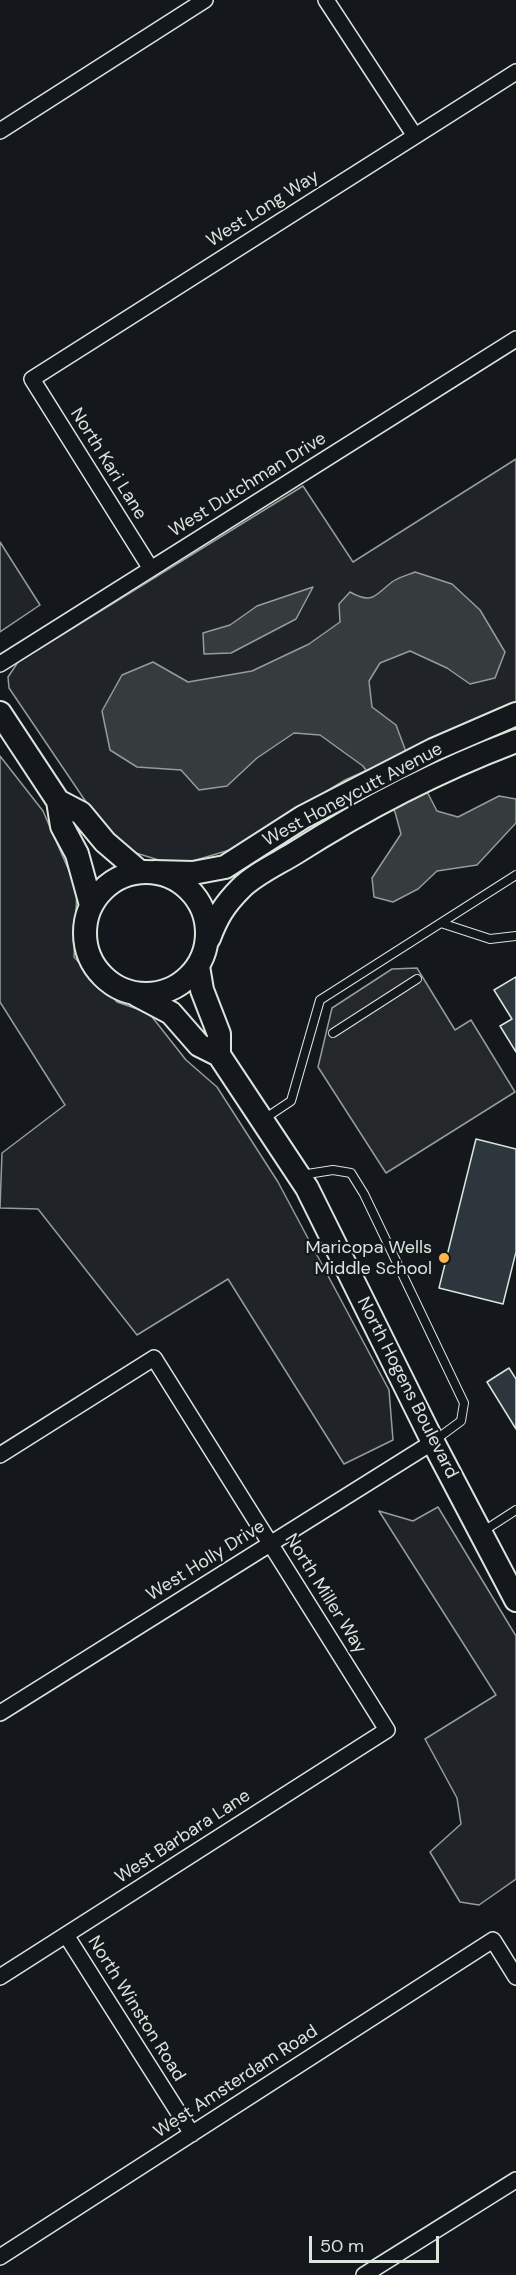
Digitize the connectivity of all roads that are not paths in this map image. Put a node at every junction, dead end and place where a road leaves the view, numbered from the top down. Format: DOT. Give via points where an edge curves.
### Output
graph roads {
  1 [pos="206,0"];
  2 [pos="326,0"];
  3 [pos="516,72"];
  4 [pos="0,131"];
  5 [pos="415,136"];
  6 [pos="516,339"];
  7 [pos="32,379"];
  8 [pos="151,569"];
  9 [pos="0,664"];
  10 [pos="0,713"];
  11 [pos="516,714"];
  12 [pos="516,741"];
  13 [pos="58,801"];
  14 [pos="147,872"];
  15 [pos="516,876"];
  16 [pos="91,905"];
  17 [pos="441,923"];
  18 [pos="516,936"];
  19 [pos="207,942"];
  20 [pos="198,966"];
  21 [pos="417,980"];
  22 [pos="137,994"];
  23 [pos="333,1033"];
  24 [pos="219,1055"];
  25 [pos="263,1120"];
  26 [pos="298,1175"];
  27 [pos="433,1442"];
  28 [pos="0,1455"];
  29 [pos="516,1510"];
  30 [pos="481,1533"];
  31 [pos="270,1544"];
  32 [pos="516,1600"];
  33 [pos="0,1713"];
  34 [pos="387,1730"];
  35 [pos="66,1935"];
  36 [pos="0,1977"];
  37 [pos="516,1977"];
  38 [pos="192,2134"];
  39 [pos="516,2180"];
  40 [pos="0,2257"];
  41 [pos="364,2275"];
  1 -- 4 [label="street"];
  2 -- 5 [label="street"];
  3 -- 5 [label="street, West Long Way"];
  5 -- 7 [label="street, West Long Way"];
  6 -- 8 [label="street, West Dutchman Drive"];
  7 -- 8 [label="street, North Kari Lane"];
  8 -- 9 [label="street, West Dutchman Drive"];
  10 -- 13 [label="street"];
  11 -- 14 [label="street, West Honeycutt Avenue" via="433,750 303,817 225,867 193,873"];
  12 -- 19 [label="street, West Honeycutt Avenue" via="370,809 242,887 219,912"];
  13 -- 14 [label="street" via="81,813 125,861"];
  13 -- 16 [label="street" via="62,826 77,854"];
  14 -- 16 [label="street" via="120,877 103,889"];
  14 -- 19 [label="street" via="173,878 189,889 201,904"];
  15 -- 17 [label="lane"];
  16 -- 22 [label="street" via="85,924 91,962 102,978 118,989"];
  17 -- 18 [label="lane" via="490,939"];
  17 -- 25 [label="lane" via="320,1000 291,1101"];
  19 -- 20 [label="street"];
  20 -- 22 [label="street" via="172,989"];
  20 -- 24 [label="street, North Hogens Boulevard" via="202,990 219,1034"];
  21 -- 23 [label="lane"];
  22 -- 24 [label="street, North Hogens Boulevard" via="171,1013 199,1045"];
  24 -- 25 [label="street, North Hogens Boulevard"];
  25 -- 26 [label="street, North Hogens Boulevard"];
  26 -- 27 [label="street, North Hogens Boulevard"];
  26 -- 27 [label="lane" via="333,1170 351,1173 364,1194 464,1403 461,1421"];
  27 -- 30 [label="street, North Hogens Boulevard"];
  27 -- 31 [label="street, West Holly Drive"];
  28 -- 31 [label="street, North Miller Way" via="154,1358"];
  29 -- 30 [label="lane"];
  30 -- 32 [label="street, North Hogens Boulevard"];
  31 -- 33 [label="street, West Holly Drive"];
  31 -- 34 [label="street, North Miller Way"];
  34 -- 35 [label="street, West Barbara Lane"];
  35 -- 36 [label="street, West Barbara Lane"];
  35 -- 38 [label="street, North Winston Road"];
  37 -- 38 [label="street, West Amsterdam Road" via="493,1940"];
  38 -- 40 [label="street, West Amsterdam Road"];
  39 -- 41 [label="street"];
}
